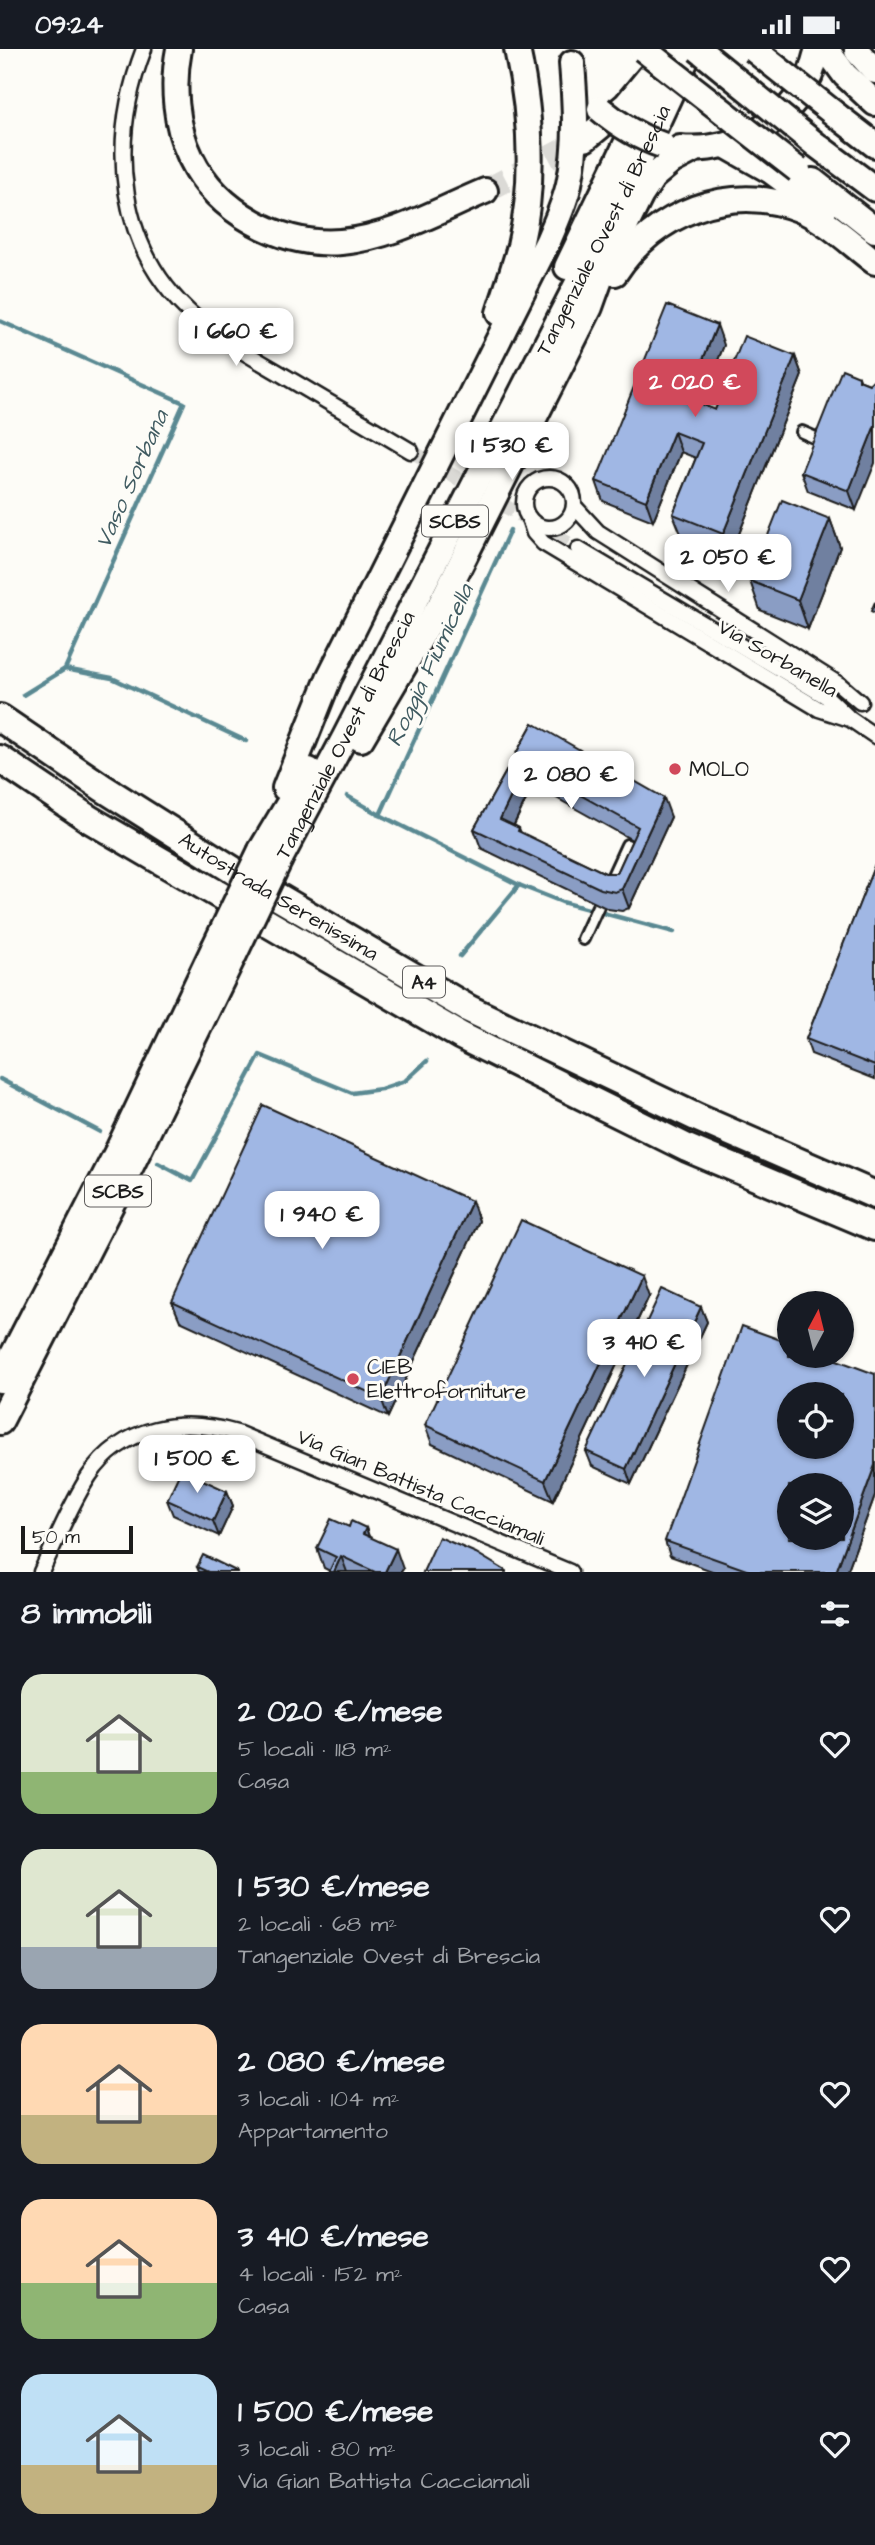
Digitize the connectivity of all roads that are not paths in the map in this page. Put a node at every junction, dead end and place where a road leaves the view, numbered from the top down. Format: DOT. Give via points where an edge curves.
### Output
graph roads {
  1 [pos="144,49"];
  2 [pos="179,49"];
  3 [pos="517,49"];
  4 [pos="643,49"];
  5 [pos="678,49"];
  6 [pos="698,49"];
  7 [pos="753,49"];
  8 [pos="818,49"];
  9 [pos="826,49"];
  10 [pos="857,51"];
  11 [pos="570,56"];
  12 [pos="875,71"];
  13 [pos="875,103"];
  14 [pos="585,139"];
  15 [pos="725,145"];
  16 [pos="875,145"];
  17 [pos="695,149"];
  18 [pos="875,189"];
  19 [pos="485,191"];
  20 [pos="875,230"];
  21 [pos="875,250"];
  22 [pos="875,262"];
  23 [pos="590,307"];
  24 [pos="802,432"];
  25 [pos="828,443"];
  26 [pos="411,451"];
  27 [pos="574,506"];
  28 [pos="529,518"];
  29 [pos="401,537"];
  30 [pos="578,549"];
  31 [pos="827,697"];
  32 [pos="860,702"];
  33 [pos="875,708"];
  34 [pos="0,718"];
  35 [pos="850,719"];
  36 [pos="875,736"];
  37 [pos="0,759"];
  38 [pos="627,845"];
  39 [pos="276,851"];
  40 [pos="606,890"];
  41 [pos="599,904"];
  42 [pos="583,939"];
  43 [pos="223,953"];
  44 [pos="875,1195"];
  45 [pos="875,1227"];
  46 [pos="0,1380"];
  47 [pos="0,1422"];
  48 [pos="553,1569"];
  49 [pos="40,1572"];
  50 [pos="570,1572"];
  1 -- 26 [label="street" via="126,112 123,160 132,219 158,274 196,319 231,345"];
  2 -- 19 [label="highway" via="176,106 191,160 232,209 259,226 282,235 339,243 373,237"];
  3 -- 29 [label="highway" via="525,84 530,161 520,246 482,355 419,480"];
  4 -- 20 [label="highway, bridge"];
  5 -- 14 [label="highway" via="626,105"];
  5 -- 39 [label="highway, Tangenziale Ovest di Brescia / SCBS" via="302,785"];
  6 -- 18 [label="highway, bridge"];
  7 -- 16 [label="highway, bridge"];
  8 -- 15 [label="highway" via="809,77 788,108 759,131"];
  9 -- 13 [label="highway"];
  10 -- 12 [label="highway"];
  11 -- 17 [label="highway, bridge" via="583,88 600,109 629,131 662,145"];
  11 -- 29 [label="highway" via="575,148 562,205"];
  15 -- 17 [label="highway"];
  15 -- 21 [label="highway" via="771,171"];
  17 -- 23 [label="highway" via="653,177 641,195"];
  22 -- 23 [label="highway" via="800,209 772,202 716,201 688,210 644,237"];
  23 -- 39 [label="highway" via="440,605 357,747"];
  24 -- 25 [label="street"];
  27 -- 28 [label="street" via="571,515 556,527"];
  27 -- 28 [label="street" via="569,487 552,478 542,479 527,490 524,499"];
  27 -- 32 [label="street" via="597,532"];
  28 -- 35 [label="street, Via Sorbanella" via="543,543 819,709"];
  29 -- 39 [label="highway" via="329,678"];
  30 -- 31 [label="street"];
  31 -- 32 [label="street"];
  31 -- 35 [label="street"];
  32 -- 33 [label="street"];
  34 -- 44 [label="highway, Autostrada Serenissima / A4" via="244,877 469,1009 698,1118"];
  35 -- 36 [label="street, Via Sorbanella"];
  37 -- 45 [label="highway, Autostrada Serenissima / A4" via="89,819 461,1036 687,1148"];
  38 -- 40 [label="street"];
  39 -- 43 [label="highway, Tangenziale Ovest di Brescia / SCBS, bridge"];
  41 -- 42 [label="street"];
  43 -- 46 [label="highway, Tangenziale Ovest di Brescia / SCBS"];
  43 -- 47 [label="highway, Tangenziale Ovest di Brescia / SCBS" via="132,1164"];
  48 -- 49 [label="street, Via Gian Battista Cacciamali" via="237,1433 192,1424 161,1426 112,1451 89,1476"];
  48 -- 50 [label="street, Via Gian Battista Cacciamali"];
}
